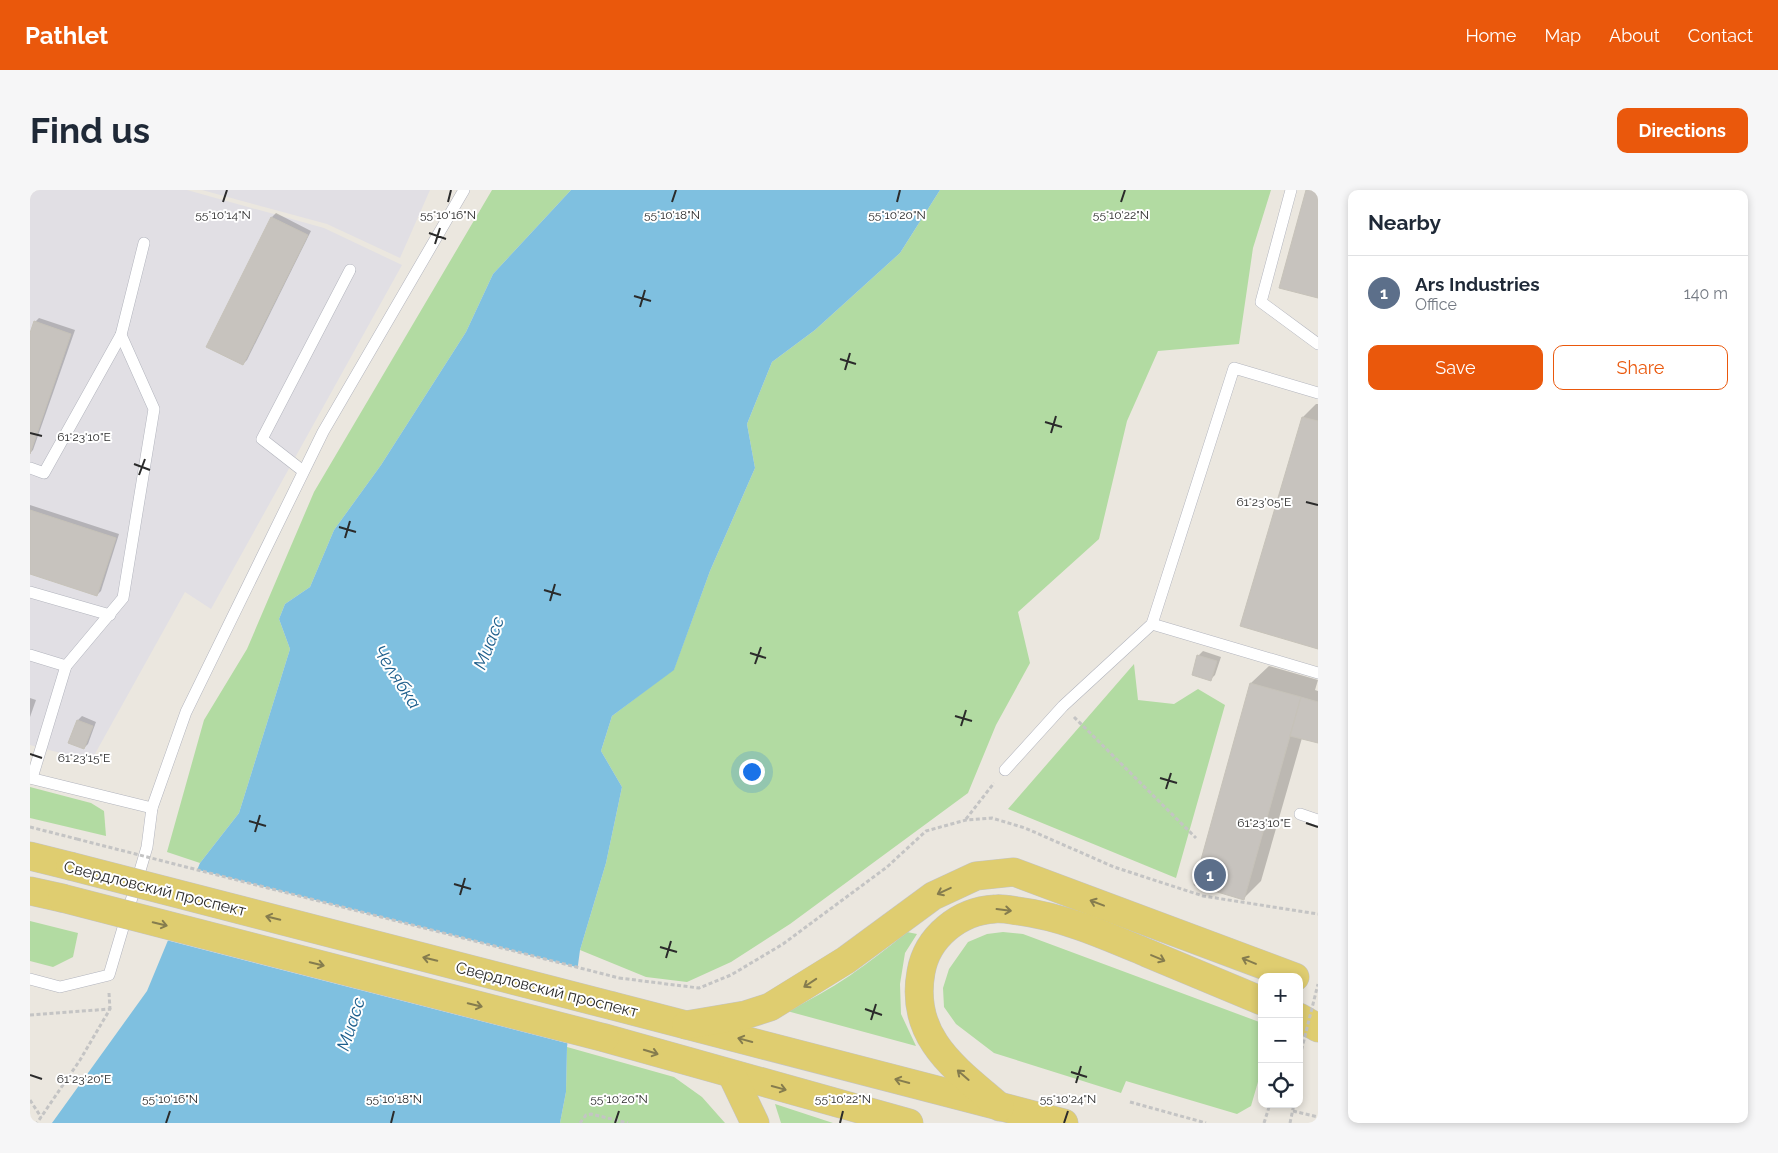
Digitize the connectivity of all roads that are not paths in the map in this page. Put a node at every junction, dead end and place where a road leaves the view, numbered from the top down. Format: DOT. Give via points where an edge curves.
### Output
graph roads {
  1 [pos="464,190"];
  2 [pos="1291,190"];
  3 [pos="144,243"];
  4 [pos="350,270"];
  5 [pos="121,335"];
  6 [pos="1318,344"];
  7 [pos="1318,393"];
  8 [pos="30,468"];
  9 [pos="303,471"];
  10 [pos="30,592"];
  11 [pos="110,615"];
  12 [pos="1152,624"];
  13 [pos="30,655"];
  14 [pos="66,666"];
  15 [pos="1318,673"];
  16 [pos="1005,770"];
  17 [pos="31,778"];
  18 [pos="152,808"];
  19 [pos="1300,814"];
  20 [pos="1318,820"];
  21 [pos="30,856"];
  22 [pos="30,891"];
  23 [pos="1283,973"];
  24 [pos="1303,977"];
  25 [pos="1318,978"];
  26 [pos="30,979"];
  27 [pos="1258,1000"];
  28 [pos="1301,1018"];
  29 [pos="686,1025"];
  30 [pos="1318,1028"];
  31 [pos="732,1075"];
  32 [pos="1000,1107"];
  33 [pos="755,1123"];
  34 [pos="909,1123"];
  35 [pos="1064,1123"];
  1 -- 9 [label="lane" via="322,432"];
  2 -- 6 [label="lane" via="1261,302"];
  3 -- 5 [label="lane"];
  4 -- 9 [label="lane" via="262,439"];
  5 -- 8 [label="lane" via="44,473"];
  5 -- 11 [label="lane" via="154,409 123,598"];
  7 -- 12 [label="lane" via="1234,368"];
  9 -- 18 [label="lane" via="186,712"];
  10 -- 11 [label="lane"];
  11 -- 14 [label="lane"];
  12 -- 15 [label="lane"];
  12 -- 16 [label="lane" via="1063,706"];
  13 -- 14 [label="lane"];
  14 -- 17 [label="lane"];
  17 -- 18 [label="lane"];
  18 -- 26 [label="lane" via="147,847 109,975 60,986"];
  19 -- 20 [label="lane"];
  29 -- 21 [label="main road, Свердловский проспект, one-way, bridge"];
  22 -- 31 [label="main road, Свердловский проспект, one-way, bridge" via="605,1038"];
  23 -- 29 [label="main road, one-way" via="1014,872 976,876 932,896 846,960 770,1007 745,1015"];
  24 -- 25 [label="main road"];
  32 -- 27 [label="main road, one-way" via="941,1054 929,1036 920,1012 918,988 922,962 948,925 970,915 995,908 1035,913 1082,926"];
  28 -- 30 [label="main road"];
  32 -- 29 [label="main road, Свердловский проспект, one-way"];
  31 -- 33 [label="main road"];
  31 -- 34 [label="main road, Свердловский проспект, one-way"];
  32 -- 35 [label="main road, Свердловский проспект"];
}
